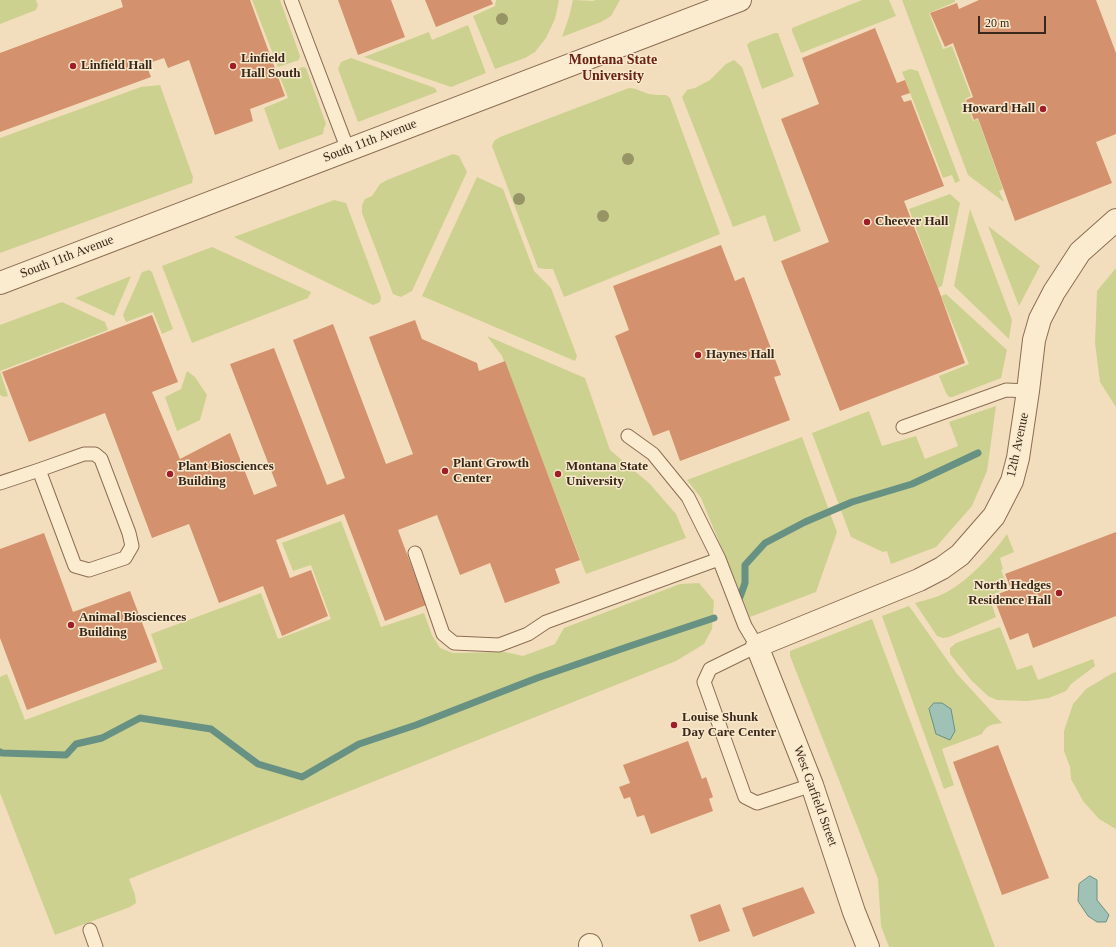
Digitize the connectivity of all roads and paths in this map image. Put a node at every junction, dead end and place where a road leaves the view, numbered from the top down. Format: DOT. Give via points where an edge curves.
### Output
graph roads {
  1 [pos="291,0"];
  2 [pos="740,0"];
  3 [pos="348,150"];
  4 [pos="1116,220"];
  5 [pos="0,283"];
  6 [pos="1028,391"];
  7 [pos="904,427"];
  8 [pos="628,436"];
  9 [pos="40,470"];
  10 [pos="0,483"];
  11 [pos="415,554"];
  12 [pos="719,559"];
  13 [pos="757,646"];
  14 [pos="812,785"];
  15 [pos="90,930"];
  16 [pos="96,947"];
  17 [pos="868,947"];
  1 -- 3 [label="lane"];
  2 -- 3 [label="street, South 11th Avenue"];
  3 -- 5 [label="street, South 11th Avenue"];
  4 -- 6 [label="street, 12th Avenue" via="1080,252 1040,319 1034,340"];
  6 -- 7 [label="lane" via="1006,390"];
  6 -- 13 [label="street, 12th Avenue" via="1012,481 994,516 960,555 919,580"];
  8 -- 12 [label="lane" via="653,454 688,497"];
  9 -- 9 [label="lane" via="75,566 89,570 125,558 132,546 129,533 101,459 95,454 84,454"];
  9 -- 10 [label="lane"];
  11 -- 12 [label="lane" via="443,634 454,643 499,645 528,634 546,622"];
  12 -- 13 [label="lane" via="744,626"];
  13 -- 14 [label="street, West Garfield Street"];
  13 -- 14 [label="lane" via="710,669 704,682 745,796 757,804"];
  14 -- 17 [label="street, West Garfield Street"];
  15 -- 16 [label="lane"];
}
